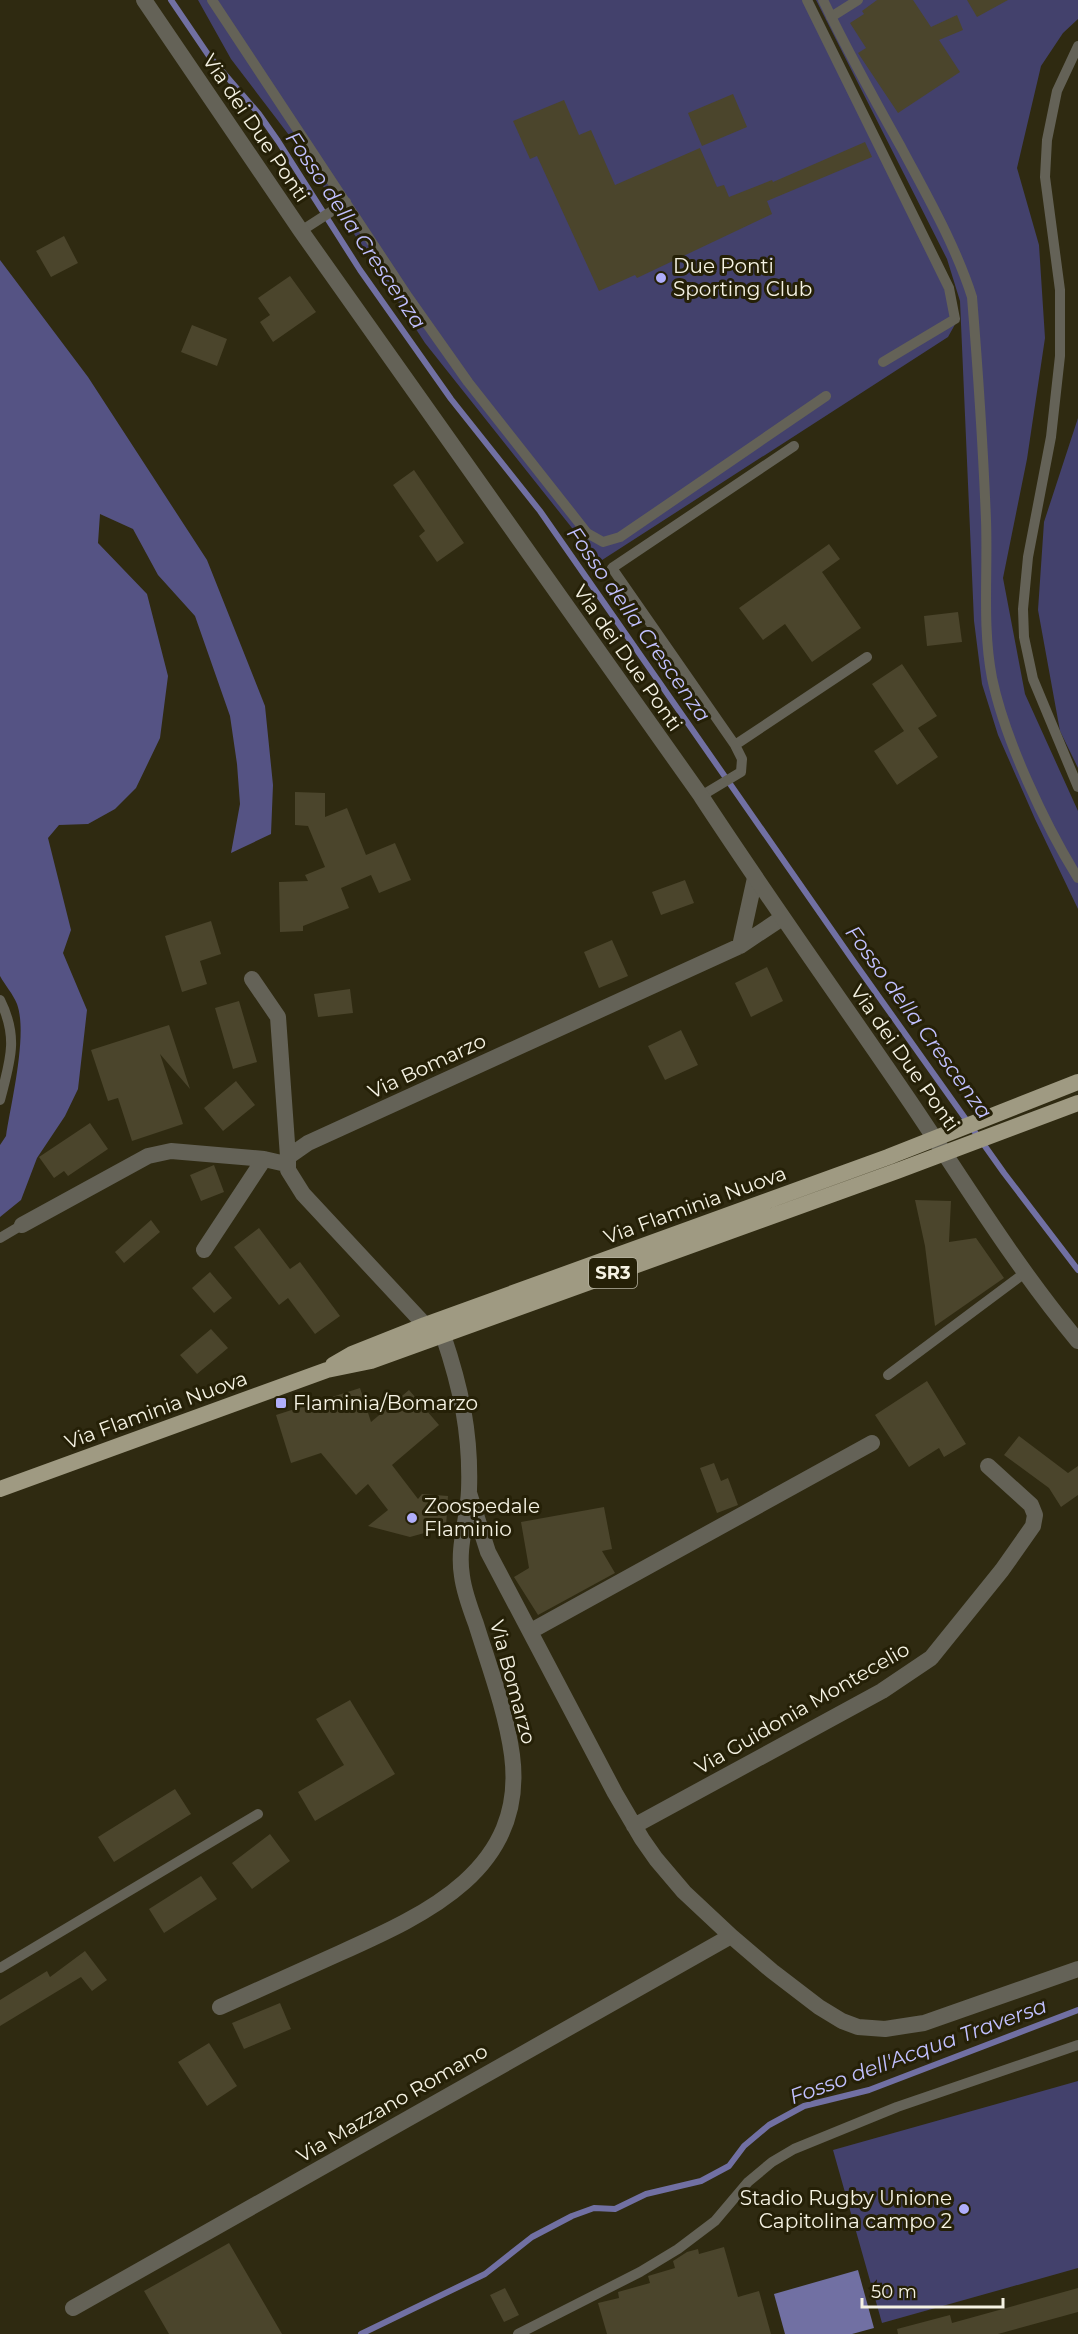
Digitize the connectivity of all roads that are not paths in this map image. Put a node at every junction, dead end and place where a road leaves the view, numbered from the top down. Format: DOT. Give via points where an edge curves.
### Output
graph roads {
  1 [pos="144,0"];
  2 [pos="212,0"];
  3 [pos="807,0"];
  4 [pos="823,0"];
  5 [pos="858,0"];
  6 [pos="831,16"];
  7 [pos="1078,46"];
  8 [pos="343,203"];
  9 [pos="307,227"];
  10 [pos="883,362"];
  11 [pos="826,396"];
  12 [pos="794,446"];
  13 [pos="867,657"];
  14 [pos="735,745"];
  15 [pos="1078,787"];
  16 [pos="708,792"];
  17 [pos="754,878"];
  18 [pos="1078,878"];
  19 [pos="782,918"];
  20 [pos="740,946"];
  21 [pos="252,979"];
  22 [pos="0,1000"];
  23 [pos="1078,1082"];
  24 [pos="0,1101"];
  25 [pos="1078,1103"];
  26 [pos="264,1159"];
  27 [pos="287,1160"];
  28 [pos="893,1164"];
  29 [pos="22,1225"];
  30 [pos="0,1238"];
  31 [pos="204,1250"];
  32 [pos="1026,1272"];
  33 [pos="425,1325"];
  34 [pos="443,1335"];
  35 [pos="1078,1341"];
  36 [pos="327,1370"];
  37 [pos="888,1375"];
  38 [pos="872,1443"];
  39 [pos="988,1466"];
  40 [pos="0,1489"];
  41 [pos="469,1493"];
  42 [pos="531,1631"];
  43 [pos="258,1814"];
  44 [pos="634,1826"];
  45 [pos="731,1936"];
  46 [pos="0,1968"];
  47 [pos="1078,1969"];
  48 [pos="220,2007"];
  49 [pos="1078,2045"];
  50 [pos="73,2308"];
  51 [pos="518,2334"];
  1 -- 9 [label="street, Via dei Due Ponti"];
  2 -- 8 [label="lane"];
  3 -- 10 [label="lane" via="949,288 955,319"];
  4 -- 6 [label="lane"];
  5 -- 6 [label="lane"];
  6 -- 18 [label="lane" via="956,254 972,297 986,521 986,635 993,680 1026,778"];
  7 -- 15 [label="lane" via="1057,92 1047,140 1045,177 1060,290 1060,356 1023,609 1033,679"];
  8 -- 9 [label="lane"];
  8 -- 11 [label="lane" via="468,382 587,533 603,542 620,537"];
  9 -- 16 [label="street, Via dei Due Ponti"];
  12 -- 14 [label="lane" via="612,568"];
  13 -- 14 [label="lane"];
  14 -- 16 [label="lane" via="742,759 741,772"];
  16 -- 17 [label="street, Via dei Due Ponti"];
  17 -- 19 [label="street, Via dei Due Ponti"];
  17 -- 20 [label="street"];
  19 -- 20 [label="street, Via Bomarzo"];
  19 -- 32 [label="street, Via dei Due Ponti"];
  20 -- 27 [label="street, Via Bomarzo" via="308,1143"];
  21 -- 27 [label="street" via="278,1017"];
  22 -- 24 [label="lane" via="11,1027 12,1044"];
  23 -- 28 [label="main road, Via Flaminia Nuova / SR3"];
  25 -- 28 [label="main road, Via Flaminia Nuova / SR3" via="1024,1124"];
  26 -- 27 [label="street"];
  26 -- 29 [label="street" via="171,1151 148,1156"];
  26 -- 31 [label="street"];
  27 -- 33 [label="street" via="288,1170 303,1194"];
  28 -- 33 [label="main road, Via Flaminia Nuova / SR3"];
  28 -- 34 [label="main road, Via Flaminia Nuova / SR3"];
  29 -- 30 [label="lane"];
  32 -- 35 [label="street, Via dei Due Ponti"];
  32 -- 37 [label="lane"];
  33 -- 36 [label="main road, Via Flaminia Nuova / SR3" via="352,1354"];
  34 -- 36 [label="main road, Via Flaminia Nuova / SR3" via="371,1361"];
  34 -- 41 [label="street, Via Bomarzo" via="465,1408"];
  36 -- 40 [label="main road, Via Flaminia Nuova / SR3"];
  38 -- 42 [label="street"];
  39 -- 44 [label="street, Via Guidonia Montecelio" via="1031,1505 1035,1515 1033,1526 932,1658 882,1691"];
  41 -- 42 [label="street, Via Bomarzo" via="486,1546"];
  41 -- 48 [label="street, Via Bomarzo" via="460,1567 512,1754 513,1795 506,1826 483,1863 444,1900 375,1937"];
  42 -- 44 [label="street, Via Bomarzo"];
  43 -- 46 [label="lane"];
  44 -- 45 [label="street, Via Bomarzo" via="669,1875"];
  45 -- 47 [label="street, Via Bomarzo" via="829,2014 870,2029 924,2023"];
  45 -- 50 [label="street, Via Mazzano Romano"];
  49 -- 51 [label="lane" via="897,2107 794,2149 748,2182 715,2221 678,2249"];
}
